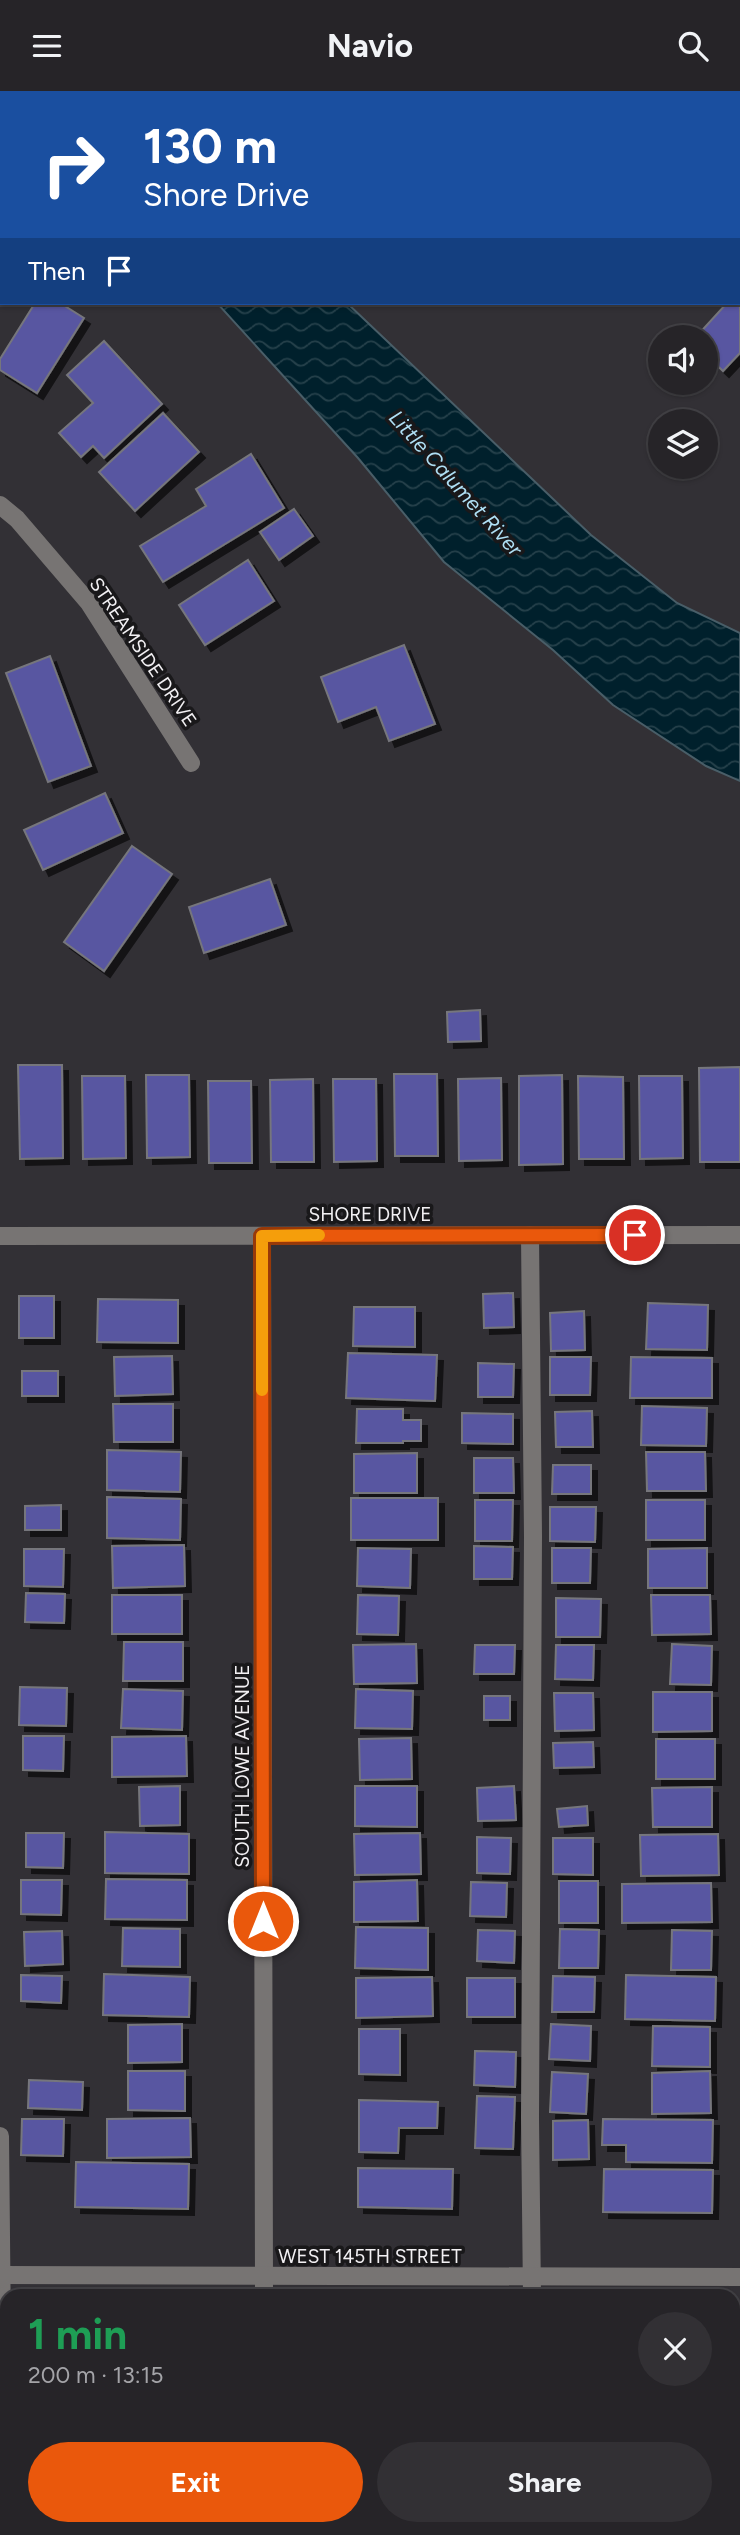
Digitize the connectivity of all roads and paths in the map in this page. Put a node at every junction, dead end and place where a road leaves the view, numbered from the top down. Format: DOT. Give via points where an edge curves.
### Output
graph roads {
  1 [pos="0,505"];
  2 [pos="191,763"];
  3 [pos="530,1235"];
  4 [pos="740,1235"];
  5 [pos="0,1236"];
  6 [pos="262,1236"];
  7 [pos="0,2136"];
  8 [pos="1,2275"];
  9 [pos="264,2277"];
  10 [pos="532,2277"];
  11 [pos="740,2277"];
  12 [pos="264,2289"];
  13 [pos="532,2289"];
  1 -- 2 [label="street, STREAMSIDE DRIVE" via="89,603"];
  3 -- 4 [label="street, SHORE DRIVE"];
  3 -- 6 [label="street, SHORE DRIVE"];
  3 -- 10 [label="street"];
  5 -- 6 [label="street, SHORE DRIVE"];
  6 -- 9 [label="street, SOUTH LOWE AVENUE"];
  7 -- 8 [label="street"];
  8 -- 9 [label="street, WEST 145TH STREET"];
  9 -- 10 [label="street, WEST 145TH STREET"];
  9 -- 12 [label="street, SOUTH LOWE AVENUE"];
  10 -- 11 [label="street, WEST 145TH STREET"];
  10 -- 13 [label="street"];
}
